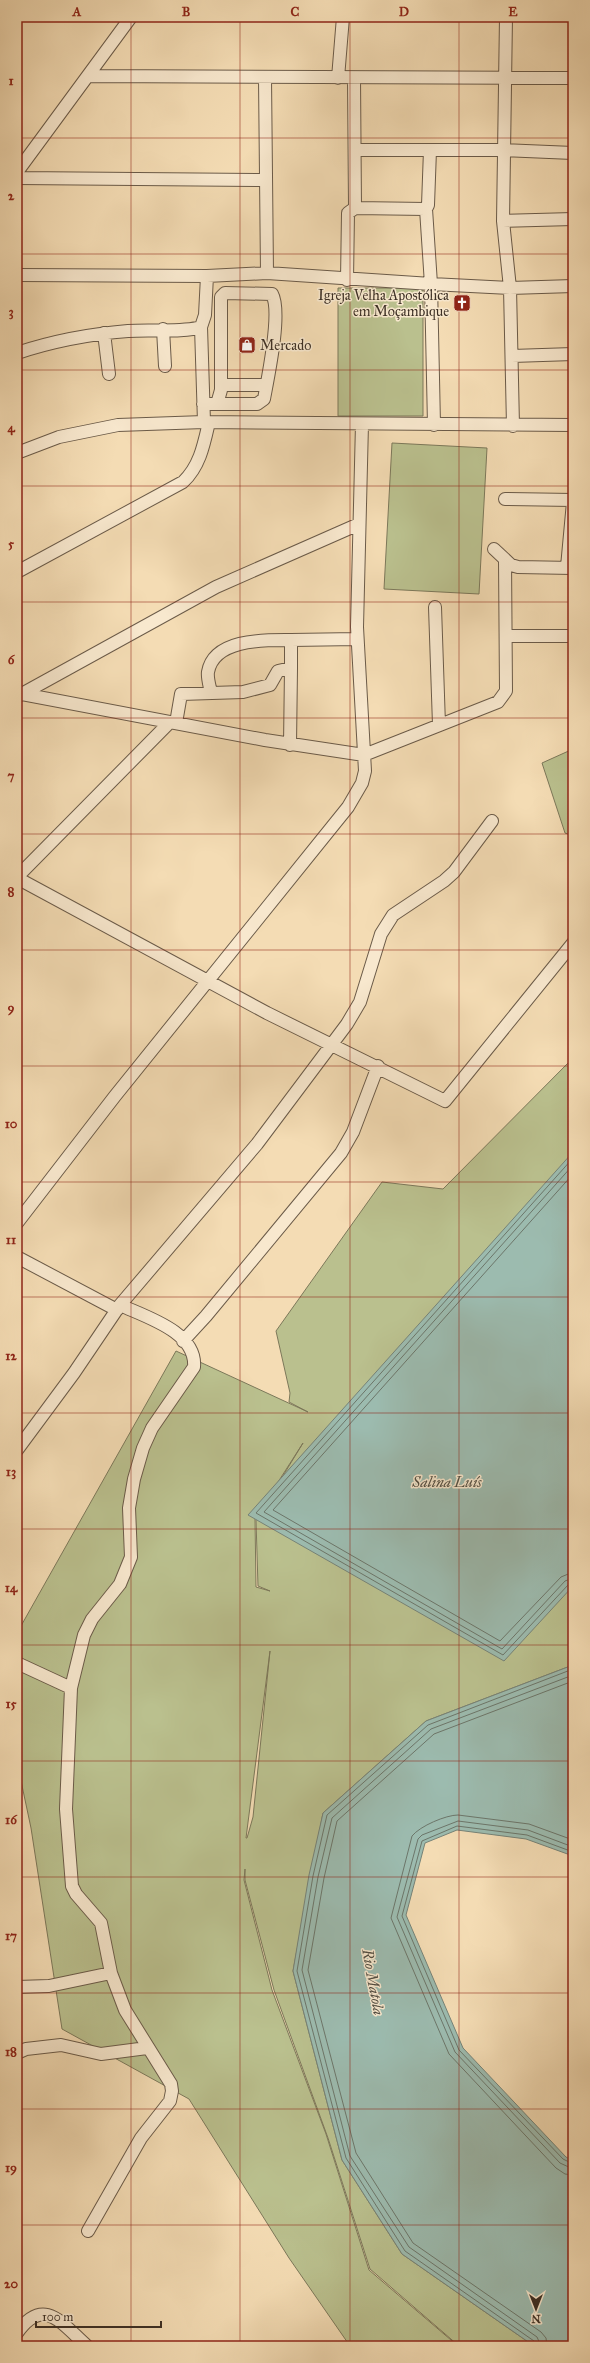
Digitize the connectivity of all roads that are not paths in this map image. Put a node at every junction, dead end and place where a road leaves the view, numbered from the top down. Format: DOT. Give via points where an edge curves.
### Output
graph roads {
  1 [pos="131,17"];
  2 [pos="343,17"];
  3 [pos="505,18"];
  4 [pos="89,76"];
  5 [pos="265,78"];
  6 [pos="338,78"];
  7 [pos="354,78"];
  8 [pos="506,78"];
  9 [pos="573,78"];
  10 [pos="355,150"];
  11 [pos="430,150"];
  12 [pos="504,150"];
  13 [pos="573,153"];
  14 [pos="17,172"];
  15 [pos="17,178"];
  16 [pos="265,180"];
  17 [pos="355,208"];
  18 [pos="426,209"];
  19 [pos="573,219"];
  20 [pos="504,221"];
  21 [pos="267,273"];
  22 [pos="17,275"];
  23 [pos="207,276"];
  24 [pos="347,280"];
  25 [pos="431,284"];
  26 [pos="573,286"];
  27 [pos="510,288"];
  28 [pos="201,327"];
  29 [pos="163,329"];
  30 [pos="104,333"];
  31 [pos="17,353"];
  32 [pos="573,354"];
  33 [pos="512,356"];
  34 [pos="165,366"];
  35 [pos="109,374"];
  36 [pos="221,385"];
  37 [pos="266,385"];
  38 [pos="203,404"];
  39 [pos="217,404"];
  40 [pos="206,422"];
  41 [pos="362,424"];
  42 [pos="434,425"];
  43 [pos="573,425"];
  44 [pos="513,426"];
  45 [pos="17,453"];
  46 [pos="505,499"];
  47 [pos="573,501"];
  48 [pos="359,524"];
  49 [pos="494,548"];
  50 [pos="505,560"];
  51 [pos="570,568"];
  52 [pos="17,572"];
  53 [pos="435,607"];
  54 [pos="506,636"];
  55 [pos="573,636"];
  56 [pos="357,639"];
  57 [pos="291,640"];
  58 [pos="291,668"];
  59 [pos="211,693"];
  60 [pos="20,695"];
  61 [pos="173,723"];
  62 [pos="439,725"];
  63 [pos="290,745"];
  64 [pos="364,755"];
  65 [pos="492,821"];
  66 [pos="17,877"];
  67 [pos="573,944"];
  68 [pos="208,980"];
  69 [pos="332,1045"];
  70 [pos="378,1066"];
  71 [pos="17,1224"];
  72 [pos="17,1257"];
  73 [pos="119,1308"];
  74 [pos="183,1341"];
  75 [pos="17,1450"];
  76 [pos="17,1663"];
  77 [pos="70,1688"];
  78 [pos="111,1973"];
  79 [pos="17,1988"];
  80 [pos="147,2048"];
  81 [pos="17,2053"];
  82 [pos="88,2231"];
  83 [pos="17,2332"];
  84 [pos="87,2346"];
  1 -- 4 [label="street"];
  2 -- 6 [label="street"];
  3 -- 8 [label="street"];
  4 -- 5 [label="street"];
  4 -- 14 [label="street"];
  5 -- 6 [label="street"];
  5 -- 16 [label="street"];
  6 -- 7 [label="street"];
  7 -- 8 [label="street"];
  7 -- 10 [label="street"];
  8 -- 9 [label="street"];
  8 -- 12 [label="street"];
  10 -- 11 [label="street"];
  10 -- 17 [label="street"];
  11 -- 12 [label="street"];
  11 -- 18 [label="street"];
  12 -- 13 [label="street"];
  12 -- 20 [label="street"];
  15 -- 16 [label="street"];
  16 -- 21 [label="street"];
  17 -- 18 [label="street"];
  17 -- 24 [label="street" via="348,213 346,222"];
  18 -- 25 [label="street"];
  19 -- 20 [label="street"];
  20 -- 27 [label="street"];
  21 -- 23 [label="street"];
  21 -- 24 [label="street" via="327,276"];
  22 -- 23 [label="street"];
  23 -- 28 [label="street" via="205,315"];
  24 -- 25 [label="street"];
  25 -- 27 [label="street"];
  25 -- 42 [label="street"];
  26 -- 27 [label="street"];
  27 -- 33 [label="street"];
  28 -- 29 [label="street" via="192,330"];
  28 -- 38 [label="street"];
  29 -- 30 [label="street"];
  29 -- 34 [label="street"];
  30 -- 31 [label="street" via="64,340"];
  30 -- 35 [label="street"];
  32 -- 33 [label="street"];
  33 -- 44 [label="street"];
  36 -- 37 [label="street"];
  36 -- 37 [label="street" via="221,297 225,293 268,293 275,299 272,358"];
  36 -- 39 [label="street"];
  37 -- 39 [label="street" via="264,398 259,403"];
  38 -- 39 [label="street"];
  38 -- 40 [label="street"];
  40 -- 41 [label="street"];
  40 -- 45 [label="street" via="112,426 59,437"];
  40 -- 52 [label="street" via="202,452 191,475 184,482"];
  41 -- 42 [label="street"];
  41 -- 48 [label="street"];
  42 -- 44 [label="street"];
  43 -- 44 [label="street"];
  46 -- 47 [label="street"];
  47 -- 51 [label="street"];
  48 -- 56 [label="street"];
  48 -- 60 [label="street" via="216,587"];
  49 -- 50 [label="street"];
  50 -- 51 [label="street" via="518,567"];
  50 -- 54 [label="street"];
  53 -- 62 [label="street"];
  54 -- 55 [label="street"];
  54 -- 62 [label="street" via="504,696 498,702"];
  56 -- 57 [label="street"];
  56 -- 64 [label="street"];
  57 -- 58 [label="street"];
  57 -- 59 [label="street" via="248,642 225,648 217,655 208,672"];
  58 -- 59 [label="street" via="278,671 270,685 243,692"];
  58 -- 63 [label="street"];
  59 -- 61 [label="street" via="181,694"];
  60 -- 61 [label="street"];
  61 -- 63 [label="street"];
  61 -- 66 [label="street"];
  62 -- 64 [label="street"];
  63 -- 64 [label="street"];
  64 -- 68 [label="street" via="365,771 362,783 348,807"];
  65 -- 69 [label="street" via="454,872 393,915 379,939 360,1002"];
  66 -- 68 [label="street"];
  67 -- 70 [label="street" via="445,1102"];
  68 -- 69 [label="street"];
  68 -- 71 [label="street"];
  69 -- 70 [label="street"];
  69 -- 73 [label="street" via="257,1144"];
  70 -- 74 [label="street" via="353,1132 341,1153"];
  72 -- 73 [label="street"];
  73 -- 74 [label="street" via="157,1322"];
  73 -- 75 [label="street"];
  74 -- 77 [label="street" via="192,1349 194,1367 152,1428 143,1448 129,1508 131,1557 120,1584 92,1619 84,1635"];
  76 -- 77 [label="street"];
  77 -- 78 [label="street" via="66,1809 72,1886 101,1922"];
  78 -- 79 [label="street" via="49,1986"];
  78 -- 80 [label="street" via="125,2010"];
  80 -- 81 [label="street" via="101,2054 61,2046 32,2048"];
  80 -- 82 [label="street" via="171,2084 170,2101 141,2138"];
  83 -- 84 [label="street" via="30,2318 43,2313 52,2315"];
}
